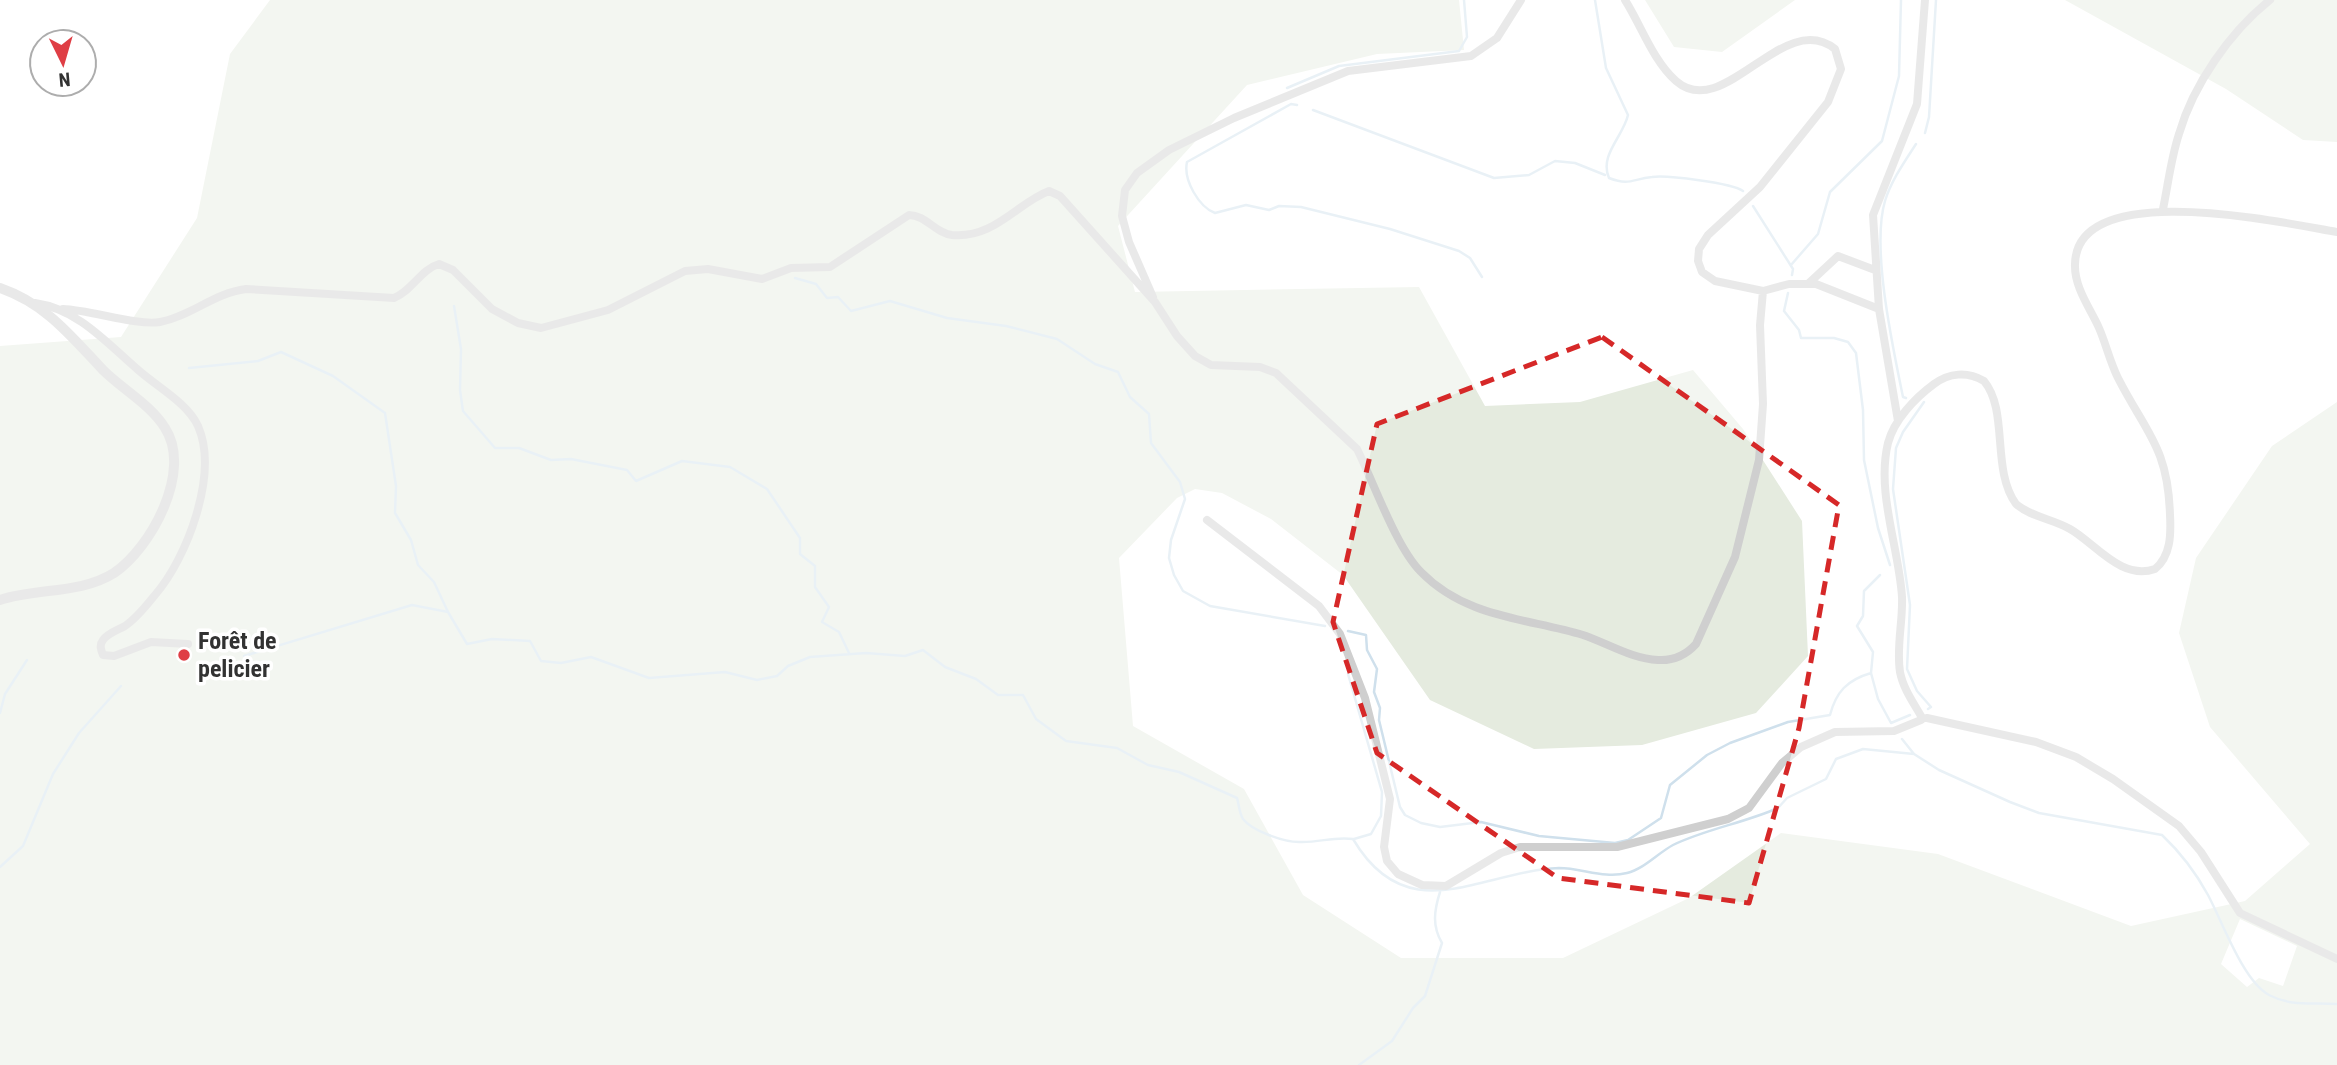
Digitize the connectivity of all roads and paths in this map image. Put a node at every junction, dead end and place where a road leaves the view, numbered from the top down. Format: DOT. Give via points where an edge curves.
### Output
graph roads {
  1 [pos="1521,0"];
  2 [pos="1625,0"];
  3 [pos="1925,0"];
  4 [pos="2270,0"];
  5 [pos="2163,209"];
  6 [pos="2337,232"];
  7 [pos="1875,270"];
  8 [pos="1809,283"];
  9 [pos="0,288"];
  10 [pos="1763,291"];
  11 [pos="1155,302"];
  12 [pos="35,303"];
  13 [pos="63,309"];
  14 [pos="1879,309"];
  15 [pos="1898,421"];
  16 [pos="1208,520"];
  17 [pos="0,600"];
  18 [pos="188,644"];
  19 [pos="1923,718"];
  20 [pos="2337,959"];
  1 -- 11 [label="street" via="1497,38 1471,56 1349,71 1234,118 1169,150 1137,173 1123,198 1123,224"];
  2 -- 10 [label="street" via="1670,75 1688,89 1704,91 1725,82 1795,42 1817,40 1838,52 1841,69 1828,102 1760,187 1699,249 1700,268 1709,278"];
  3 -- 7 [label="street" via="1917,104 1872,215"];
  4 -- 5 [label="street" via="2238,32 2197,94 2178,135"];
  5 -- 6 [label="street"];
  5 -- 15 [label="street" via="2128,214 2104,225 2084,241 2075,261 2079,286 2114,371 2162,457 2170,531 2165,555 2155,569 2121,566 2069,528 2016,504 2004,475 1993,399 1981,379 1956,374 1941,379"];
  7 -- 8 [label="street" via="1838,256"];
  7 -- 14 [label="street"];
  8 -- 10 [label="street"];
  8 -- 14 [label="street"];
  9 -- 12 [label="street"];
  10 -- 11 [label="street" via="1762,443 1741,537 1696,645 1682,656 1658,660 1582,635 1490,614 1440,587 1409,556 1357,449 1345,435 1276,373 1260,367 1211,365 1195,356"];
  11 -- 13 [label="street" via="1060,196 1049,191 1010,218 972,233 944,233 909,215 830,267 791,268 762,279 685,271 608,310 541,328 517,323 492,309 453,270 439,264 394,298 246,289 225,293 158,323"];
  12 -- 13 [label="street"];
  12 -- 17 [label="street" via="163,425 174,452 172,480 162,512 143,544 111,575 83,585"];
  13 -- 18 [label="street" via="183,407 198,426 203,465 187,547 155,595 136,617 104,639 101,648 103,655 111,657 151,642"];
  14 -- 15 [label="street"];
  15 -- 19 [label="street" via="1887,446 1885,469 1901,591 1899,664 1904,687"];
  16 -- 19 [label="street" via="1319,606 1340,634 1365,698 1390,799 1386,858 1398,874 1422,885 1446,886 1501,853 1520,847 1617,847 1734,817 1754,804 1782,763 1801,747 1835,732 1894,731"];
  19 -- 20 [label="street" via="2036,742 2076,757 2179,825 2240,913"];
}
